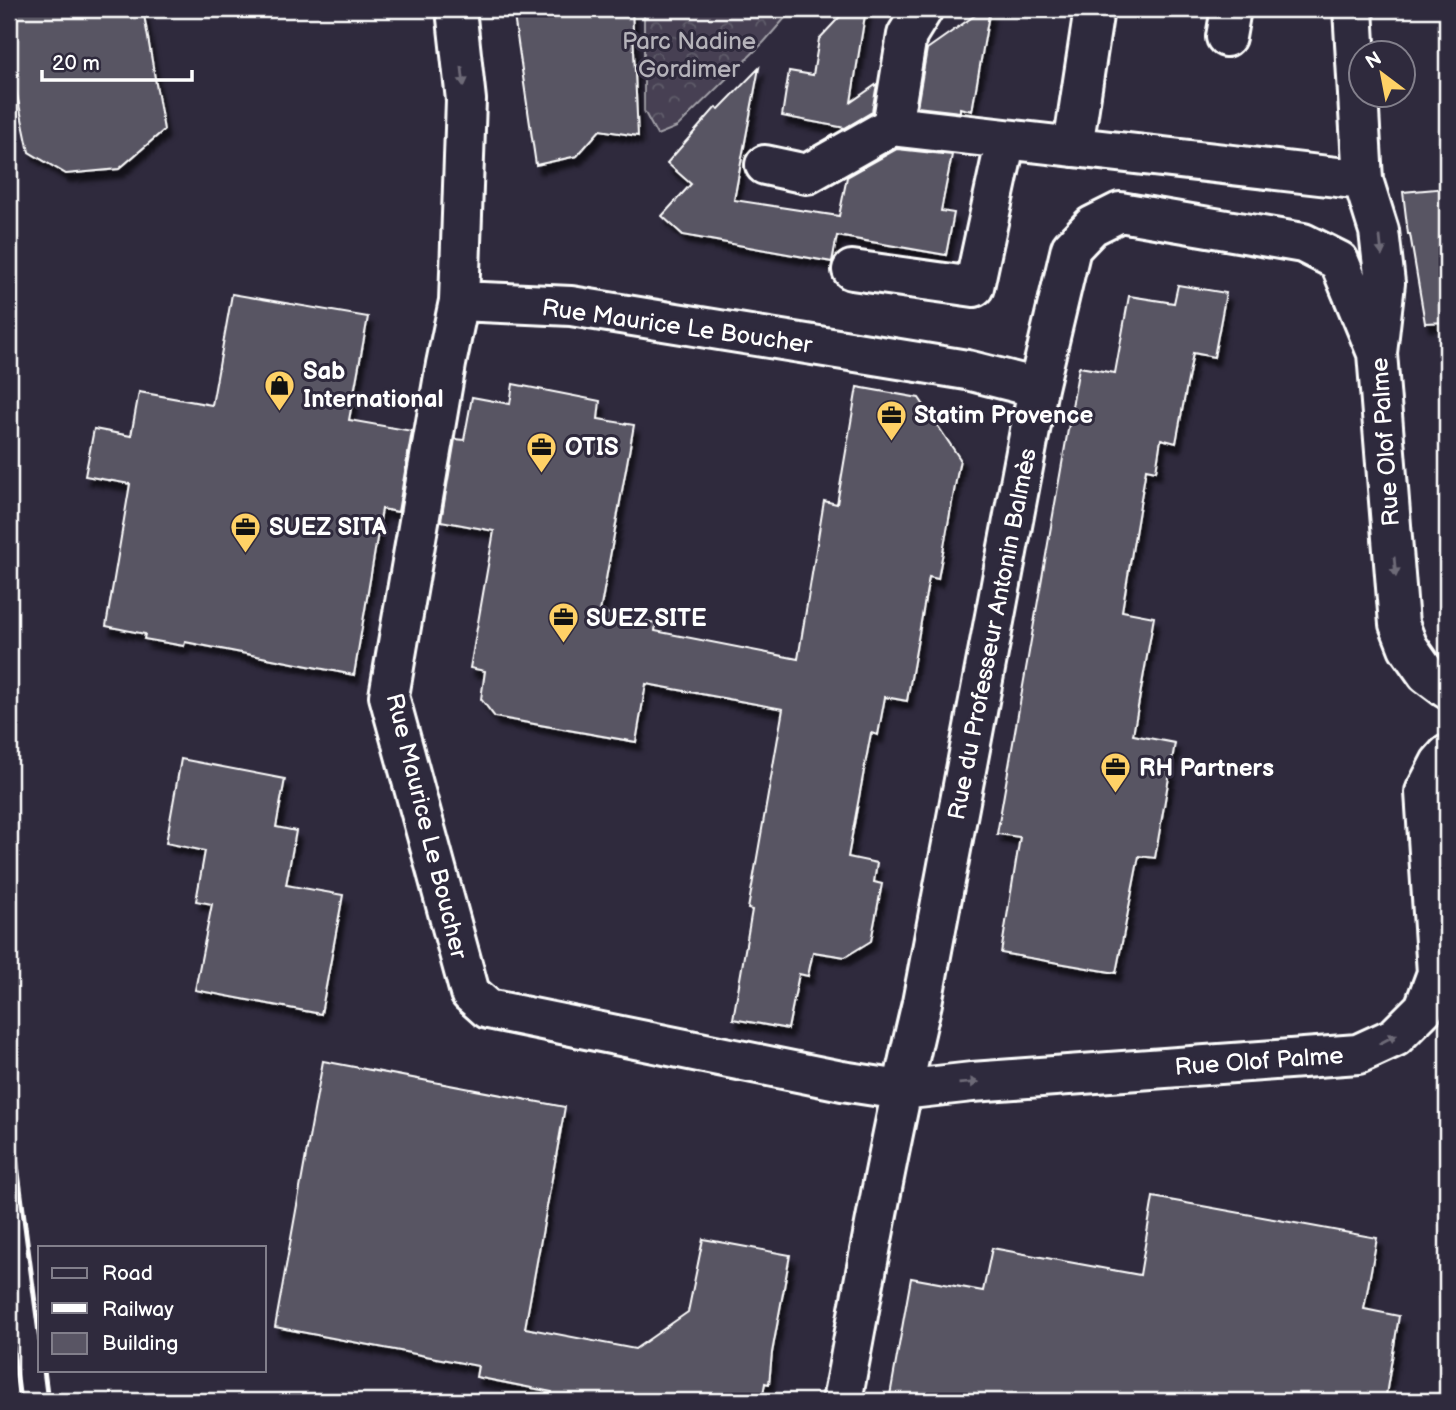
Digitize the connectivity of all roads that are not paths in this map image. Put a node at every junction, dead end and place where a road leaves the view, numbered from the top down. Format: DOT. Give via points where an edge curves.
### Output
graph roads {
  1 [pos="456,9"];
  2 [pos="923,9"];
  3 [pos="1353,9"];
  4 [pos="1091,25"];
  5 [pos="892,126"];
  6 [pos="1006,139"];
  7 [pos="1073,147"];
  8 [pos="765,165"];
  9 [pos="1363,180"];
  10 [pos="852,270"];
  11 [pos="459,301"];
  12 [pos="1377,353"];
  13 [pos="1038,388"];
  14 [pos="1447,689"];
  15 [pos="1447,755"];
  16 [pos="901,1090"];
  17 [pos="842,1401"];
  1 -- 11 [label="street, one-way" via="466,100"];
  2 -- 5 [label="street" via="907,35"];
  3 -- 9 [label="street, Rue Olof Palme"];
  4 -- 7 [label="street"];
  5 -- 6 [label="street"];
  5 -- 8 [label="street" via="807,174"];
  6 -- 7 [label="street"];
  6 -- 10 [label="street" via="974,287"];
  7 -- 9 [label="street"];
  9 -- 12 [label="street, Rue Olof Palme, one-way" via="1379,231 1385,283"];
  11 -- 13 [label="street, Rue Maurice Le Boucher" via="571,306 967,370"];
  11 -- 16 [label="street, Rue Maurice Le Boucher" via="389,696 470,993 488,1009"];
  12 -- 13 [label="street, Rue du Professeur Antonin Balmès" via="1339,261 1303,243 1120,212 1092,226 1071,248"];
  12 -- 14 [label="street, Rue Olof Palme, one-way" via="1399,624 1427,674"];
  13 -- 16 [label="street, Rue du Professeur Antonin Balmès" via="922,1003"];
  16 -- 15 [label="street, Rue Olof Palme, one-way" via="1358,1054 1395,1037 1424,1008 1437,972 1425,792"];
  16 -- 17 [label="street, Rue du Professeur Antonin Balmès"];
}
